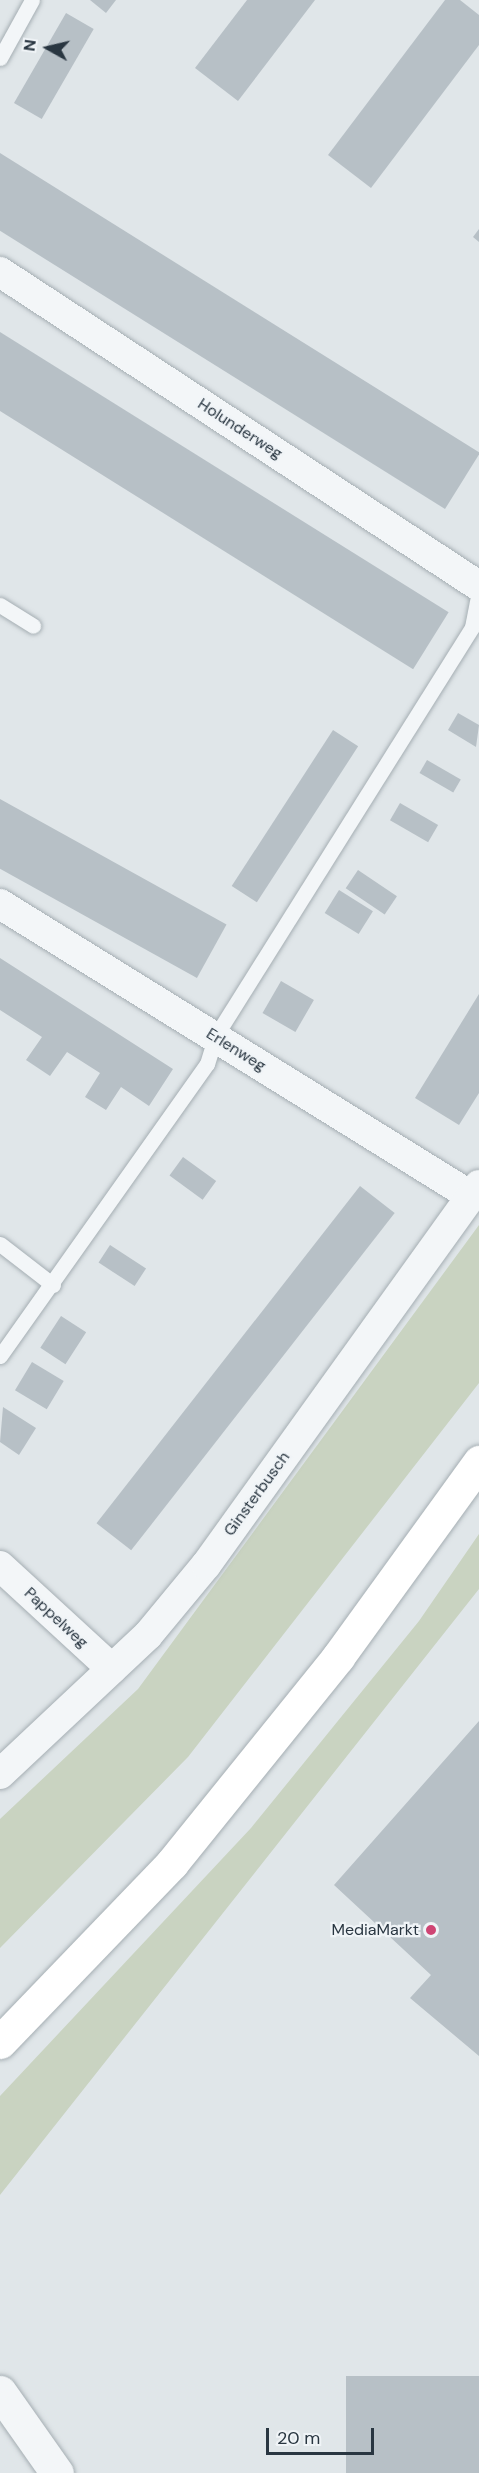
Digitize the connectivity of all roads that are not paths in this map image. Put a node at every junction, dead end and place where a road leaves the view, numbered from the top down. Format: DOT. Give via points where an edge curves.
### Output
graph roads {
  1 [pos="32,0"];
  2 [pos="0,58"];
  3 [pos="0,272"];
  4 [pos="479,586"];
  5 [pos="479,591"];
  6 [pos="0,605"];
  7 [pos="33,626"];
  8 [pos="0,904"];
  9 [pos="215,1037"];
  10 [pos="475,1190"];
  11 [pos="0,1244"];
  12 [pos="53,1285"];
  13 [pos="0,1356"];
  14 [pos="479,1462"];
  15 [pos="0,1566"];
  16 [pos="112,1670"];
  17 [pos="0,1774"];
  18 [pos="0,2042"];
  19 [pos="0,2392"];
  20 [pos="57,2473"];
  1 -- 2 [label="lane"];
  3 -- 4 [label="street, Holunderweg"];
  5 -- 9 [label="lane" via="472,627"];
  6 -- 7 [label="lane"];
  8 -- 9 [label="street, Erlenweg"];
  9 -- 10 [label="street, Erlenweg"];
  9 -- 12 [label="lane" via="207,1064"];
  10 -- 16 [label="street, Ginsterbusch" via="206,1565 148,1635"];
  11 -- 12 [label="lane"];
  12 -- 13 [label="lane"];
  14 -- 18 [label="highway" via="345,1648 172,1863"];
  15 -- 16 [label="street, Pappelweg"];
  16 -- 17 [label="street, Ginsterbusch"];
  19 -- 20 [label="street"];
}
